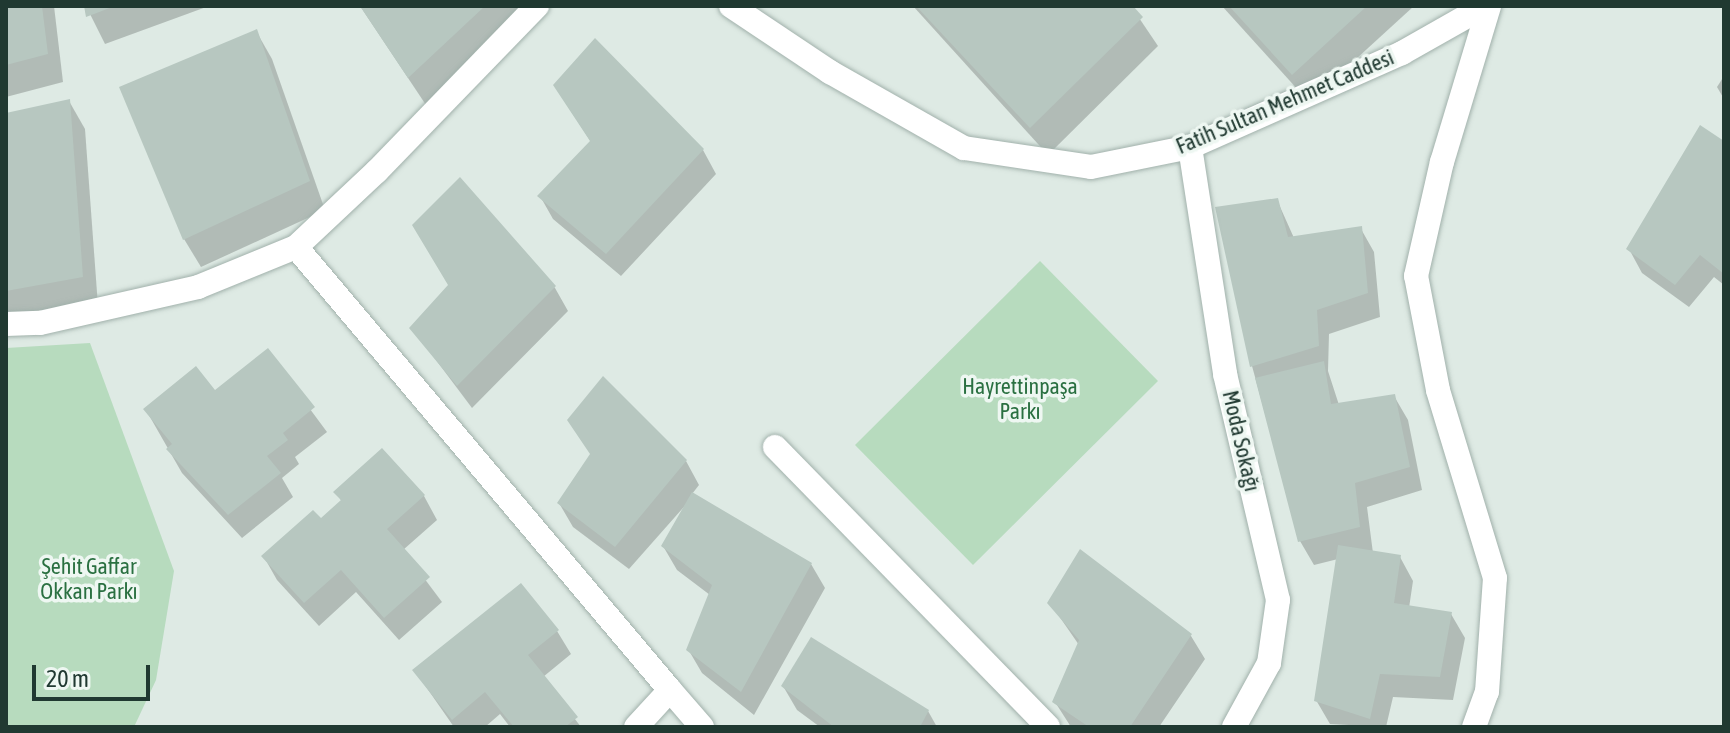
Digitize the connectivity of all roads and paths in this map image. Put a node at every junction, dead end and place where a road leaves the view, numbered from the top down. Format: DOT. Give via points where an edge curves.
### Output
graph roads {
  1 [pos="537,6"];
  2 [pos="731,6"];
  3 [pos="1487,6"];
  4 [pos="1190,147"];
  5 [pos="296,247"];
  6 [pos="6,324"];
  7 [pos="775,447"];
  8 [pos="670,690"];
  9 [pos="636,727"];
  10 [pos="702,727"];
  11 [pos="1048,727"];
  12 [pos="1234,727"];
  13 [pos="1474,727"];
  1 -- 5 [label="street"];
  2 -- 4 [label="street, Fatih Sultan Mehmet Caddesi" via="830,72 964,148 1091,167"];
  3 -- 4 [label="street, Fatih Sultan Mehmet Caddesi" via="1402,53"];
  3 -- 13 [label="street" via="1416,276 1438,390 1495,578 1487,692"];
  4 -- 12 [label="street, Moda Sokağı" via="1225,374 1278,600 1269,663"];
  5 -- 6 [label="street" via="198,287 40,323"];
  5 -- 8 [label="street"];
  7 -- 11 [label="street"];
  8 -- 9 [label="street"];
  8 -- 10 [label="street"];
}
